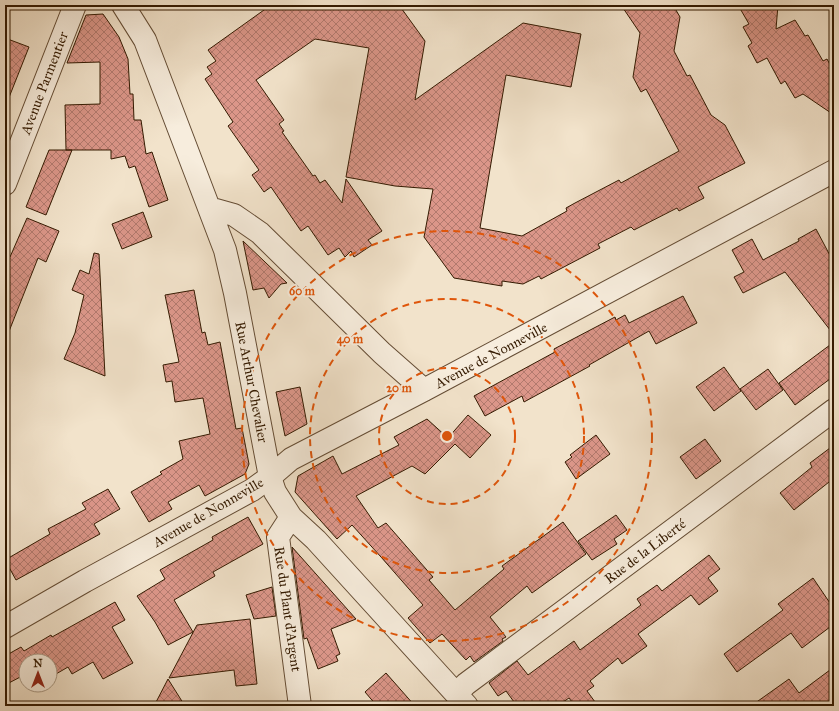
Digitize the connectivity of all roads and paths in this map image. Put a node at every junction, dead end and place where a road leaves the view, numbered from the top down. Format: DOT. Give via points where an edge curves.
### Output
graph roads {
  1 [pos="75,5"];
  2 [pos="124,5"];
  3 [pos="834,171"];
  4 [pos="5,184"];
  5 [pos="209,208"];
  6 [pos="424,390"];
  7 [pos="834,410"];
  8 [pos="270,477"];
  9 [pos="291,517"];
  10 [pos="5,627"];
  11 [pos="462,700"];
  12 [pos="300,706"];
  1 -- 4 [label="street, Avenue Parmentier"];
  2 -- 5 [label="street, Rue Arthur Chevalier" via="145,40"];
  3 -- 6 [label="street, Avenue de Nonneville"];
  5 -- 6 [label="street" via="234,215 260,233 382,353"];
  5 -- 8 [label="street, Rue Arthur Chevalier" via="225,250 235,293"];
  6 -- 8 [label="street, Avenue de Nonneville" via="291,459"];
  7 -- 11 [label="street, Rue de la Liberté" via="473,679"];
  8 -- 9 [label="street, Rue Arthur Chevalier" via="275,492"];
  8 -- 10 [label="street, Avenue de Nonneville" via="252,490"];
  9 -- 11 [label="street, Rue Arthur Chevalier" via="316,540"];
  9 -- 12 [label="street, Rue du Plant d'Argent" via="278,537"];
}
